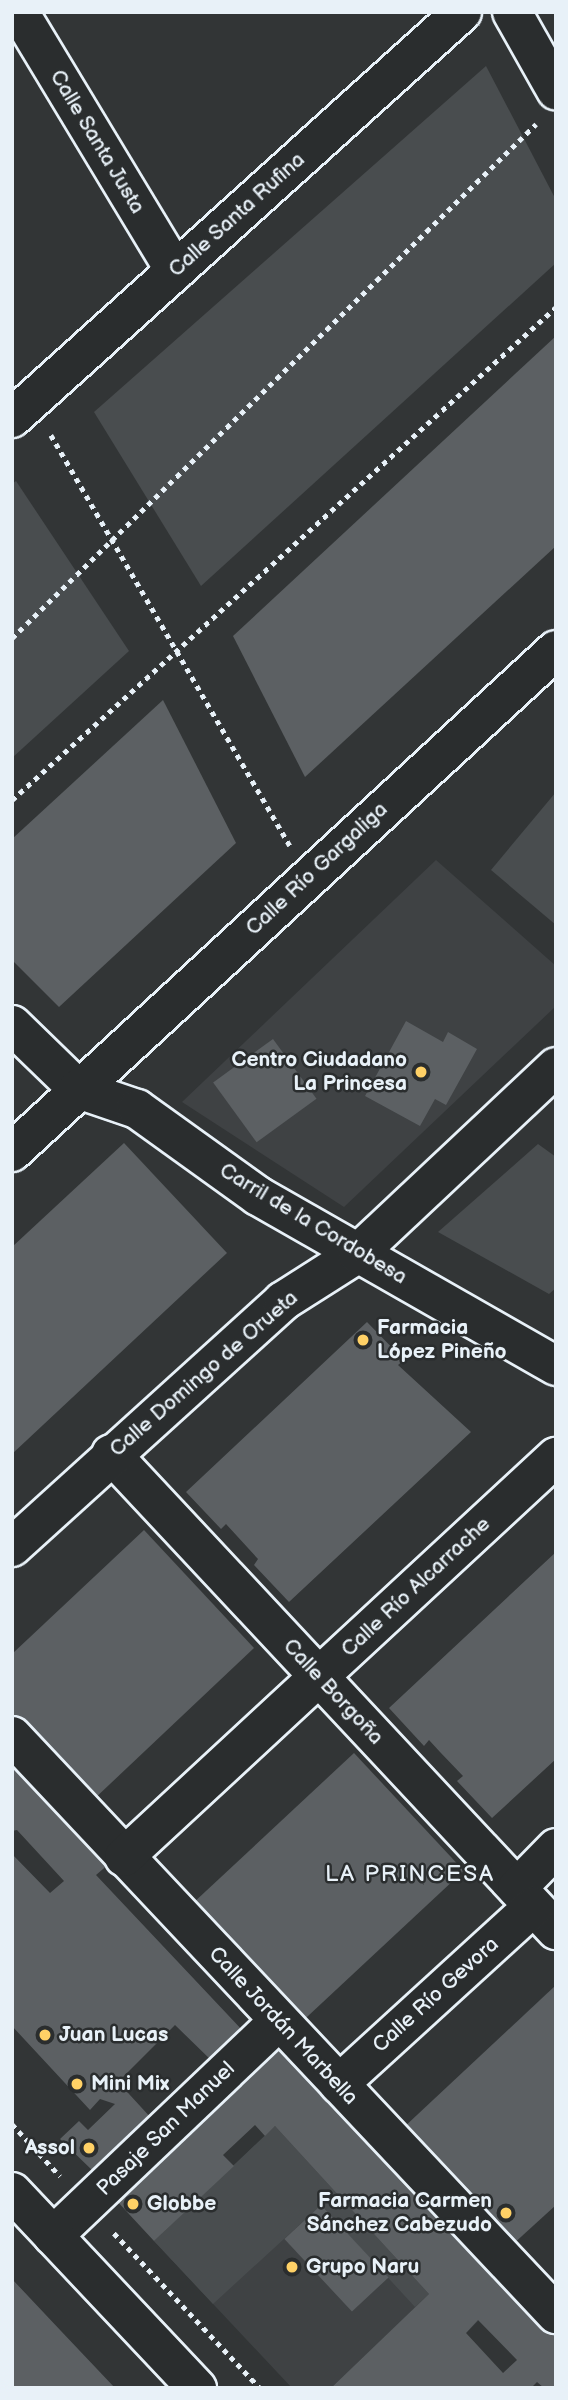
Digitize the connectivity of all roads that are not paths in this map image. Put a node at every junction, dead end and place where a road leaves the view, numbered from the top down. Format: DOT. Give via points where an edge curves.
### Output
graph roads {
  1 [pos="19,12"];
  2 [pos="462,12"];
  3 [pos="512,12"];
  4 [pos="547,105"];
  5 [pos="175,271"];
  6 [pos="22,409"];
  7 [pos="556,650"];
  8 [pos="12,1025"];
  9 [pos="556,1067"];
  10 [pos="78,1089"];
  11 [pos="12,1152"];
  12 [pos="357,1254"];
  13 [pos="556,1366"];
  14 [pos="111,1454"];
  15 [pos="554,1454"];
  16 [pos="12,1547"];
  17 [pos="320,1678"];
  18 [pos="12,1737"];
  19 [pos="556,1848"];
  20 [pos="124,1857"];
  21 [pos="535,1908"];
  22 [pos="278,2022"];
  23 [pos="339,2084"];
  24 [pos="12,2192"];
  25 [pos="53,2236"];
  26 [pos="552,2303"];
  27 [pos="197,2388"];
  1 -- 5 [label="street, Calle Santa Justa"];
  2 -- 5 [label="street, Calle Santa Rufina"];
  3 -- 4 [label="street"];
  5 -- 6 [label="street, Calle Santa Rufina"];
  7 -- 10 [label="street, Calle Río Gargaliga"];
  8 -- 10 [label="street, Carril de la Cordobesa"];
  9 -- 12 [label="street, Calle Domingo de Orueta"];
  10 -- 11 [label="street, Calle Río Gargaliga"];
  10 -- 12 [label="street, Carril de la Cordobesa" via="137,1109 258,1196"];
  12 -- 13 [label="street, Carril de la Cordobesa"];
  12 -- 14 [label="street, Calle Domingo de Orueta" via="283,1301"];
  14 -- 16 [label="street, Calle Domingo de Orueta"];
  14 -- 17 [label="street, Calle Borgoña"];
  15 -- 17 [label="street, Calle Río Alcarrache"];
  17 -- 20 [label="street, Calle Río Alcarrache"];
  17 -- 21 [label="street, Calle Borgoña"];
  18 -- 20 [label="street, Calle Jordán Marbella"];
  19 -- 21 [label="street, Calle Río Gevora"];
  20 -- 22 [label="street, Calle Jordán Marbella"];
  21 -- 23 [label="street, Calle Río Gevora"];
  22 -- 23 [label="street, Calle Jordán Marbella"];
  22 -- 25 [label="street, Pasaje San Manuel"];
  23 -- 26 [label="street, Calle Jordán Marbella"];
  24 -- 25 [label="street"];
  25 -- 27 [label="street"];
}
